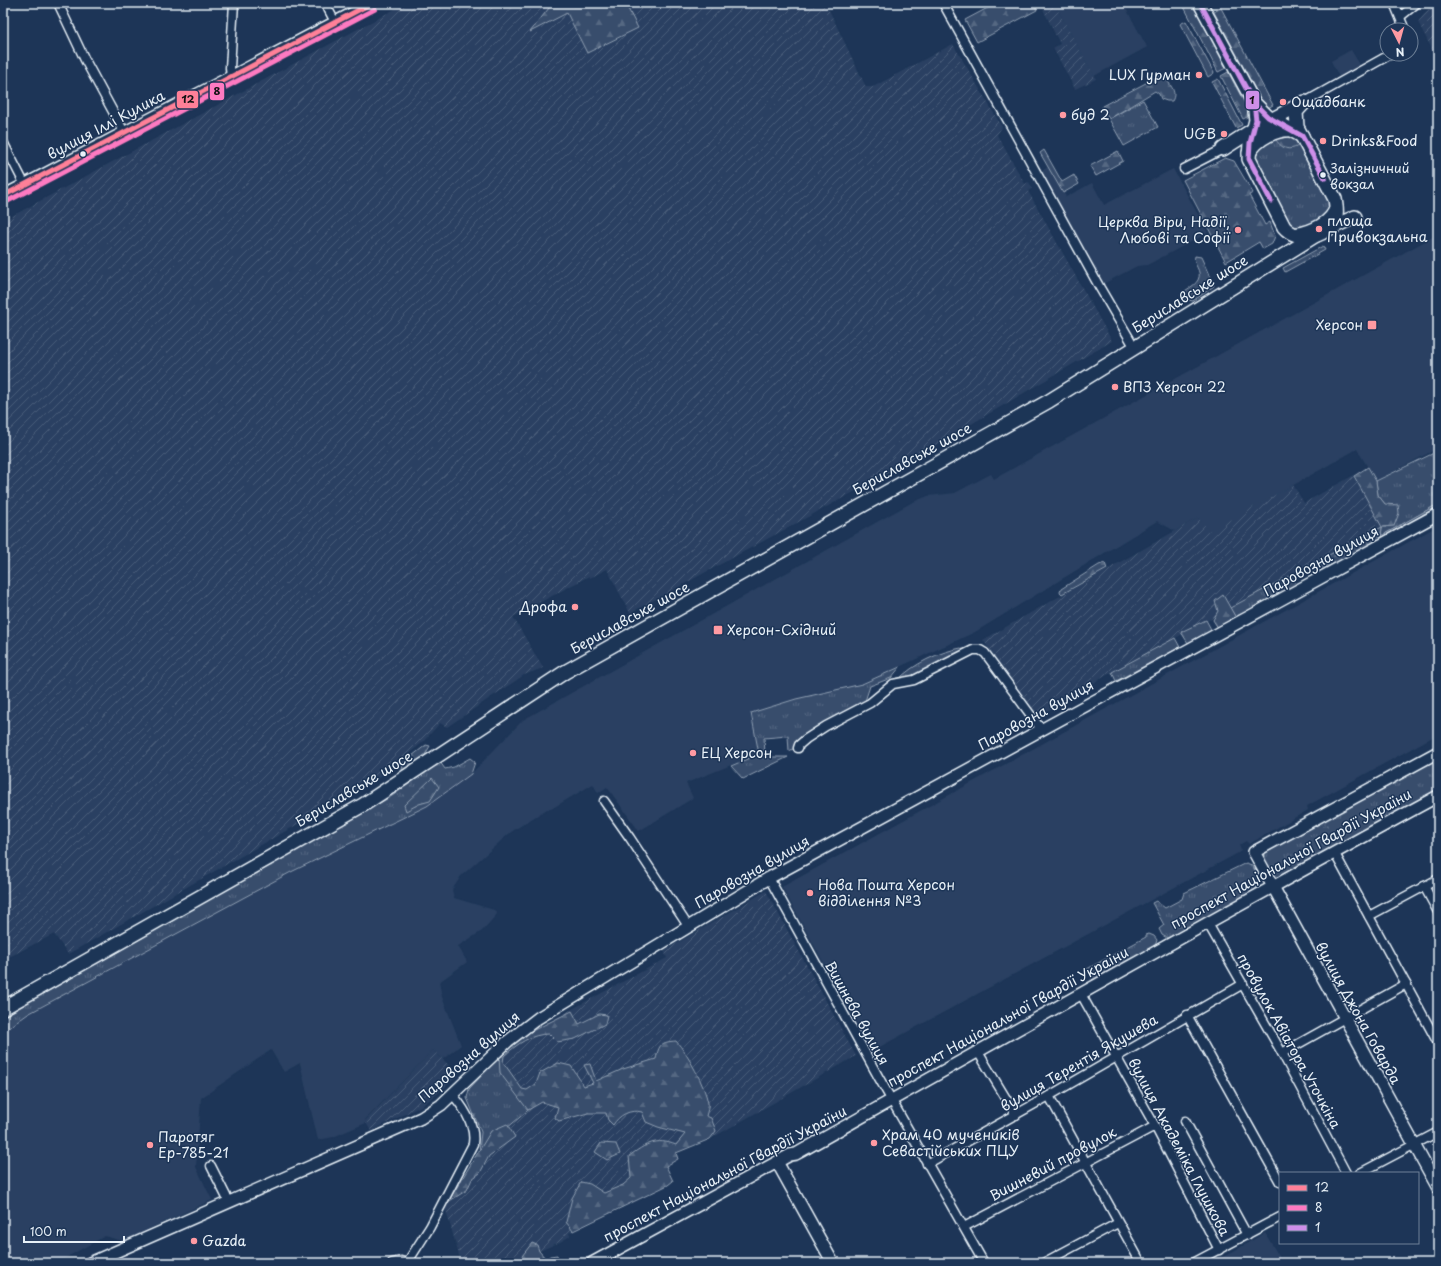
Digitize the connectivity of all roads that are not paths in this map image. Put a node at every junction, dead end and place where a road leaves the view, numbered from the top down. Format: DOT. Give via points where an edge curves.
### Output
graph roads {
  1 [pos="58,3"];
  2 [pos="234,3"];
  3 [pos="325,3"];
  4 [pos="372,3"];
  5 [pos="943,3"];
  6 [pos="1200,3"];
  7 [pos="1394,3"];
  8 [pos="1417,3"];
  9 [pos="1400,16"];
  10 [pos="335,22"];
  11 [pos="1402,22"];
  12 [pos="1379,61"];
  13 [pos="231,77"];
  14 [pos="1305,102"];
  15 [pos="1254,104"];
  16 [pos="1272,119"];
  17 [pos="1254,129"];
  18 [pos="1295,131"];
  19 [pos="124,132"];
  20 [pos="3,142"];
  21 [pos="1224,148"];
  22 [pos="1249,156"];
  23 [pos="1184,169"];
  24 [pos="25,185"];
  25 [pos="3,196"];
  26 [pos="1335,199"];
  27 [pos="1284,227"];
  28 [pos="1322,232"];
  29 [pos="1275,260"];
  30 [pos="1135,348"];
  31 [pos="1438,514"];
  32 [pos="1041,729"];
  33 [pos="798,748"];
  34 [pos="1438,752"];
  35 [pos="1438,796"];
  36 [pos="604,801"];
  37 [pos="1254,852"];
  38 [pos="1334,852"];
  39 [pos="769,878"];
  40 [pos="1438,878"];
  41 [pos="1424,886"];
  42 [pos="1273,887"];
  43 [pos="1438,912"];
  44 [pos="1369,916"];
  45 [pos="1207,922"];
  46 [pos="688,926"];
  47 [pos="1243,984"];
  48 [pos="1406,984"];
  49 [pos="1082,994"];
  50 [pos="3,1008"];
  51 [pos="1187,1015"];
  52 [pos="1344,1019"];
  53 [pos="1438,1043"];
  54 [pos="978,1052"];
  55 [pos="1282,1053"];
  56 [pos="1117,1057"];
  57 [pos="453,1095"];
  58 [pos="1049,1096"];
  59 [pos="892,1100"];
  60 [pos="1016,1115"];
  61 [pos="1185,1121"];
  62 [pos="1155,1126"];
  63 [pos="1438,1132"];
  64 [pos="1414,1145"];
  65 [pos="1086,1161"];
  66 [pos="778,1162"];
  67 [pos="927,1164"];
  68 [pos="211,1166"];
  69 [pos="1345,1172"];
  70 [pos="1362,1172"];
  71 [pos="1279,1180"];
  72 [pos="1438,1188"];
  73 [pos="229,1202"];
  74 [pos="1279,1218"];
  75 [pos="1118,1223"];
  76 [pos="964,1227"];
  77 [pos="1247,1235"];
  78 [pos="1219,1250"];
  79 [pos="90,1263"];
  80 [pos="392,1263"];
  81 [pos="406,1263"];
  82 [pos="592,1263"];
  83 [pos="833,1263"];
  84 [pos="984,1263"];
  85 [pos="1042,1263"];
  86 [pos="1141,1263"];
  87 [pos="1193,1263"];
  1 -- 19 [label="street"];
  2 -- 13 [label="street"];
  3 -- 10 [label="street"];
  4 -- 10 [label="street, вулиця Іллі Кулика"];
  5 -- 30 [label="street"];
  6 -- 15 [label="main road"];
  7 -- 9 [label="street"];
  8 -- 9 [label="street"];
  9 -- 11 [label="street"];
  10 -- 13 [label="street, вулиця Іллі Кулика"];
  12 -- 14 [label="street"];
  13 -- 19 [label="street, вулиця Іллі Кулика"];
  14 -- 16 [label="main road"];
  14 -- 18 [label="main road" via="1296,112"];
  15 -- 16 [label="main road"];
  15 -- 17 [label="main road"];
  16 -- 17 [label="main road"];
  16 -- 18 [label="main road"];
  17 -- 21 [label="main road"];
  17 -- 22 [label="main road"];
  18 -- 22 [label="main road" via="1279,130 1258,141"];
  18 -- 26 [label="main road"];
  19 -- 24 [label="street, вулиця Іллі Кулика"];
  20 -- 24 [label="street"];
  21 -- 22 [label="main road"];
  21 -- 23 [label="street"];
  22 -- 27 [label="main road"];
  24 -- 25 [label="street, вулиця Іллі Кулика"];
  26 -- 27 [label="street" via="1333,210 1324,220 1300,232"];
  26 -- 28 [label="main road" via="1334,221"];
  26 -- 28 [label="main road" via="1341,207 1355,216"];
  27 -- 28 [label="main road" via="1290,234 1297,236 1306,237"];
  27 -- 29 [label="main road" via="1284,247"];
  28 -- 29 [label="main road, Бериславське шосе"];
  29 -- 30 [label="main road, Бериславське шосе"];
  30 -- 50 [label="main road, Бериславське шосе" via="1049,401 566,672 363,805"];
  31 -- 32 [label="street, Паровозна вулиця"];
  32 -- 33 [label="street" via="985,653 973,650 914,680 893,684 870,703 806,739"];
  32 -- 39 [label="street, Паровозна вулиця"];
  34 -- 37 [label="street, проспект Національної Гвардії України"];
  35 -- 38 [label="street, проспект Національної Гвардії України"];
  36 -- 46 [label="street"];
  37 -- 42 [label="street, вулиця Джона Говарда"];
  38 -- 42 [label="street, проспект Національної Гвардії України"];
  38 -- 44 [label="street"];
  39 -- 46 [label="street, Паровозна вулиця"];
  39 -- 59 [label="street, Вишнева вулиця"];
  40 -- 41 [label="street"];
  41 -- 43 [label="street"];
  41 -- 44 [label="street"];
  42 -- 45 [label="street, проспект Національної Гвардії України"];
  42 -- 52 [label="street, вулиця Джона Говарда"];
  44 -- 48 [label="street"];
  45 -- 47 [label="street, провулок Авіатора Уточкіна"];
  45 -- 49 [label="street, проспект Національної Гвардії України"];
  46 -- 57 [label="street, Паровозна вулиця" via="538,1018 508,1041"];
  47 -- 51 [label="street, вулиця Терентія Якушева"];
  47 -- 55 [label="street, провулок Авіатора Уточкіна"];
  48 -- 52 [label="street"];
  48 -- 53 [label="street"];
  49 -- 54 [label="street, проспект Національної Гвардії України"];
  49 -- 56 [label="street, вулиця Академіка Глушкова"];
  51 -- 56 [label="street, вулиця Терентія Якушева"];
  51 -- 71 [label="street"];
  52 -- 55 [label="street"];
  52 -- 64 [label="street, вулиця Джона Говарда"];
  54 -- 59 [label="street, проспект Національної Гвардії України"];
  54 -- 60 [label="street"];
  55 -- 69 [label="street, провулок Авіатора Уточкіна"];
  56 -- 58 [label="street, вулиця Терентія Якушева"];
  56 -- 62 [label="street, вулиця Академіка Глушкова"];
  57 -- 73 [label="street, Паровозна вулиця" via="421,1118"];
  57 -- 81 [label="street" via="460,1103 472,1128 473,1144 430,1227"];
  58 -- 60 [label="street, вулиця Терентія Якушева"];
  58 -- 65 [label="street"];
  59 -- 66 [label="street, проспект Національної Гвардії України"];
  59 -- 67 [label="street, Вишнева вулиця"];
  60 -- 67 [label="street, вулиця Терентія Якушева"];
  61 -- 77 [label="street"];
  62 -- 65 [label="street, Вишневий провулок"];
  62 -- 78 [label="street, вулиця Академіка Глушкова"];
  63 -- 64 [label="street"];
  64 -- 70 [label="street"];
  64 -- 72 [label="street, вулиця Джона Говарда"];
  65 -- 75 [label="street"];
  65 -- 76 [label="street, Вишневий провулок"];
  66 -- 82 [label="street, проспект Національної Гвардії України"];
  66 -- 83 [label="street"];
  67 -- 76 [label="street, Вишнева вулиця"];
  68 -- 73 [label="street"];
  73 -- 79 [label="street, Паровозна вулиця"];
  74 -- 77 [label="street"];
  75 -- 85 [label="street"];
  75 -- 86 [label="street"];
  76 -- 84 [label="street, Вишнева вулиця"];
  77 -- 78 [label="street"];
  78 -- 87 [label="street"];
  80 -- 81 [label="street"];
}
